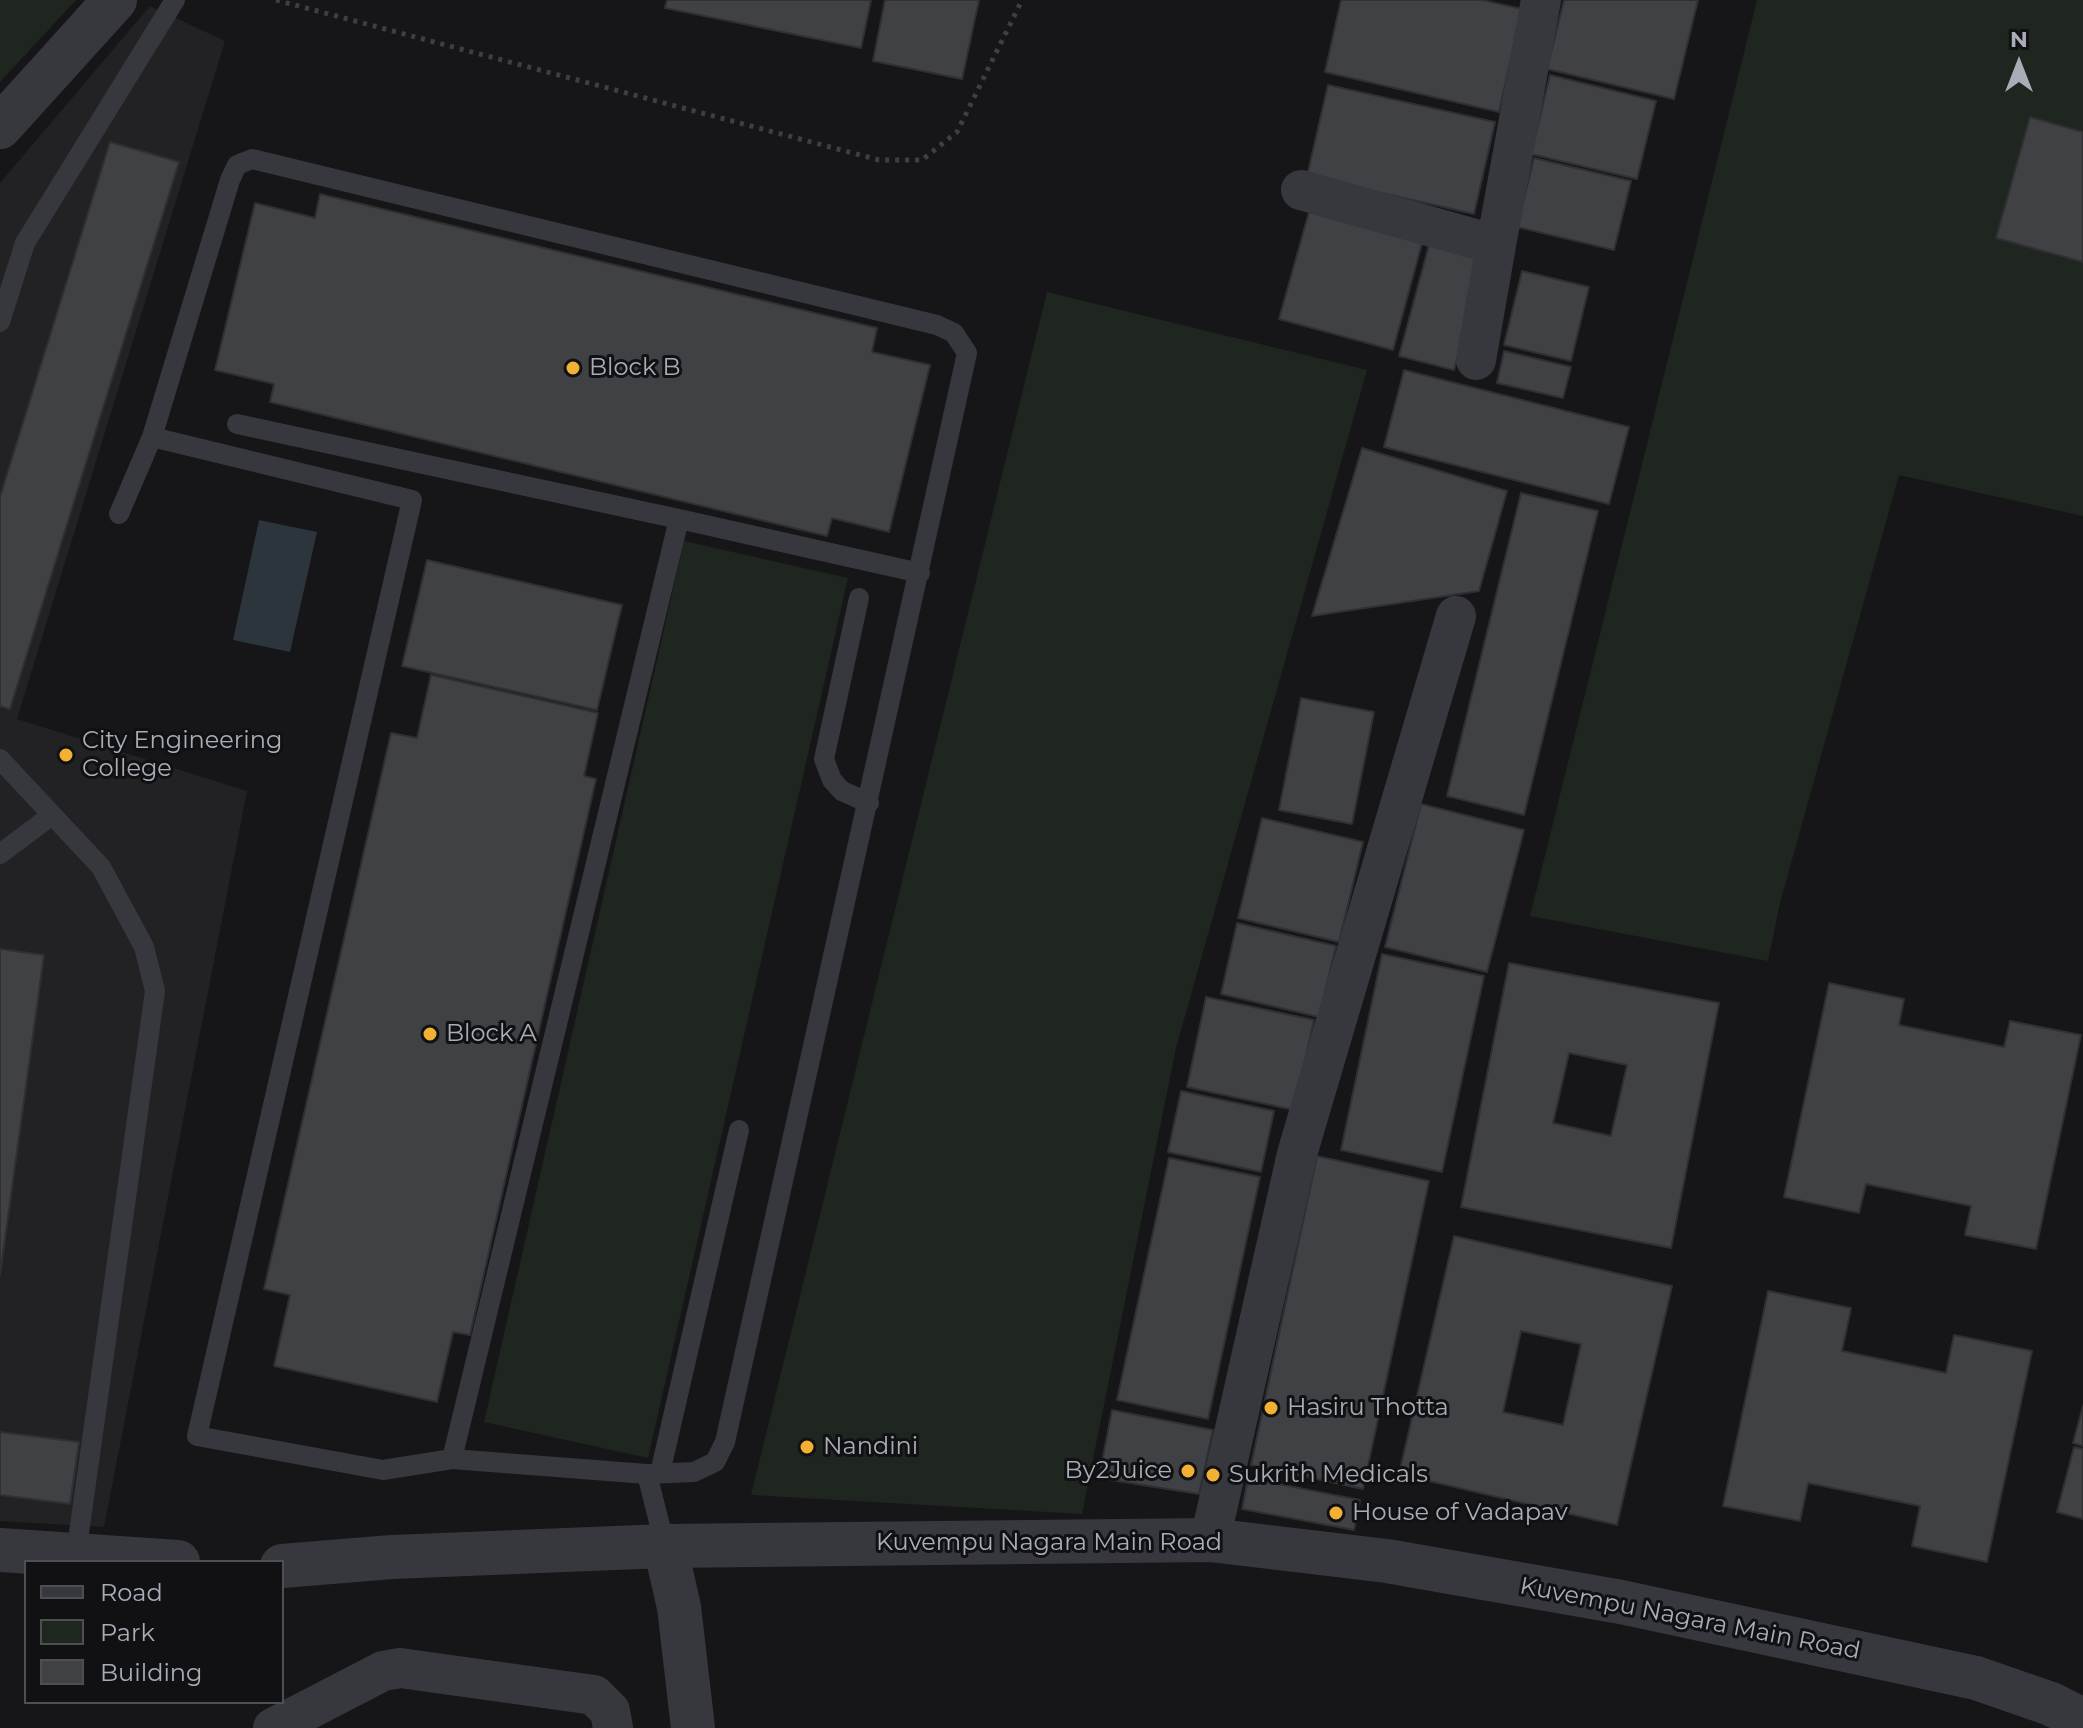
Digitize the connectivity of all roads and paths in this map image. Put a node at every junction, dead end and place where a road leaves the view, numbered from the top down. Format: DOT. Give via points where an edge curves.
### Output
graph roads {
  1 [pos="115,0"];
  2 [pos="175,0"];
  3 [pos="276,0"];
  4 [pos="1022,0"];
  5 [pos="1541,0"];
  6 [pos="0,127"];
  7 [pos="1301,190"];
  8 [pos="1496,245"];
  9 [pos="0,322"];
  10 [pos="1476,360"];
  11 [pos="237,424"];
  12 [pos="152,437"];
  13 [pos="119,514"];
  14 [pos="679,519"];
  15 [pos="920,573"];
  16 [pos="859,598"];
  17 [pos="1456,616"];
  18 [pos="0,759"];
  19 [pos="869,803"];
  20 [pos="52,815"];
  21 [pos="0,854"];
  22 [pos="739,1130"];
  23 [pos="452,1459"];
  24 [pos="654,1473"];
  25 [pos="1210,1540"];
  26 [pos="665,1546"];
  27 [pos="0,1550"];
  28 [pos="76,1554"];
  29 [pos="152,1560"];
  30 [pos="284,1566"];
  31 [pos="2083,1720"];
  32 [pos="273,1728"];
  33 [pos="613,1728"];
  34 [pos="693,1728"];
  1 -- 6 [label="street"];
  2 -- 9 [label="lane" via="25,243"];
  3 -- 4 [label="path" via="879,160 922,160 957,132"];
  5 -- 8 [label="street"];
  7 -- 8 [label="street"];
  8 -- 10 [label="street"];
  11 -- 14 [label="lane"];
  12 -- 13 [label="lane"];
  12 -- 15 [label="lane" via="230,180 237,165 252,159 954,333 967,353"];
  12 -- 23 [label="lane" via="412,500 197,1436 383,1470"];
  14 -- 15 [label="lane"];
  14 -- 23 [label="lane"];
  15 -- 19 [label="lane"];
  16 -- 19 [label="lane" via="824,759 842,791"];
  17 -- 25 [label="street" via="1297,1154"];
  18 -- 20 [label="lane"];
  19 -- 24 [label="lane" via="725,1442 715,1462 694,1472"];
  20 -- 21 [label="lane"];
  20 -- 28 [label="lane" via="101,867 144,947 155,991"];
  22 -- 24 [label="lane"];
  23 -- 24 [label="lane"];
  24 -- 26 [label="lane"];
  25 -- 26 [label="street, Kuvempu Nagara Main Road"];
  25 -- 31 [label="street, Kuvempu Nagara Main Road" via="1387,1561 1621,1602 1976,1678"];
  26 -- 30 [label="street, Kuvempu Nagara Main Road"];
  26 -- 34 [label="street" via="679,1607"];
  27 -- 28 [label="street"];
  28 -- 29 [label="street"];
  32 -- 33 [label="street" via="383,1671 400,1668 594,1695 610,1711"];
}
